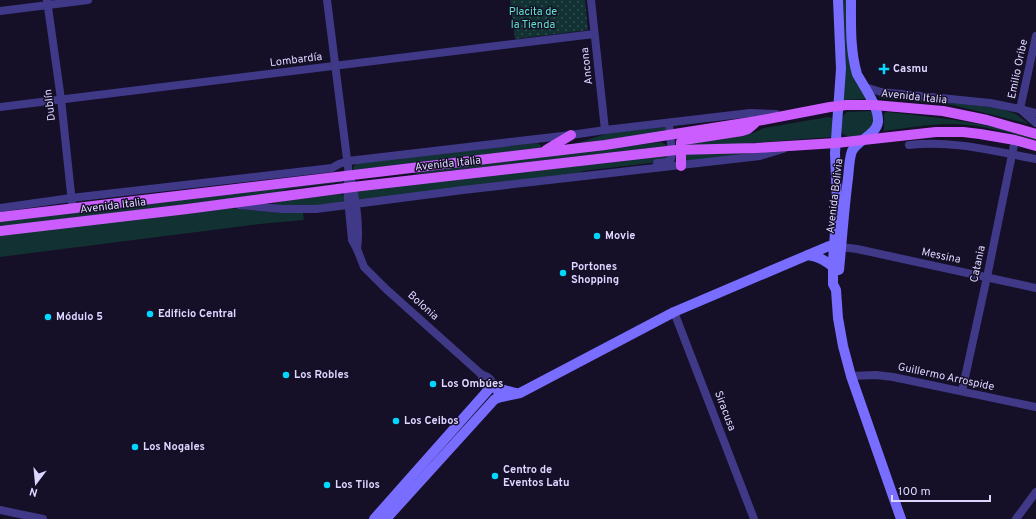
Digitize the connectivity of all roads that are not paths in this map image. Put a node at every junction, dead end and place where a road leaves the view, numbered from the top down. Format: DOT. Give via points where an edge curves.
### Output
graph roads {
  1 [pos="88,0"];
  2 [pos="327,0"];
  3 [pos="591,0"];
  4 [pos="838,0"];
  5 [pos="851,0"];
  6 [pos="47,2"];
  7 [pos="0,10"];
  8 [pos="594,34"];
  9 [pos="1036,36"];
  10 [pos="335,66"];
  11 [pos="865,88"];
  12 [pos="61,100"];
  13 [pos="874,105"];
  14 [pos="838,106"];
  15 [pos="0,107"];
  16 [pos="1020,108"];
  17 [pos="1036,113"];
  18 [pos="789,115"];
  19 [pos="757,122"];
  20 [pos="669,123"];
  21 [pos="1036,123"];
  22 [pos="605,130"];
  23 [pos="1036,134"];
  24 [pos="570,135"];
  25 [pos="670,136"];
  26 [pos="1015,140"];
  27 [pos="860,141"];
  28 [pos="836,143"];
  29 [pos="909,145"];
  30 [pos="793,146"];
  31 [pos="1036,146"];
  32 [pos="676,150"];
  33 [pos="542,152"];
  34 [pos="1012,154"];
  35 [pos="1036,159"];
  36 [pos="348,161"];
  37 [pos="682,166"];
  38 [pos="578,177"];
  39 [pos="247,182"];
  40 [pos="350,183"];
  41 [pos="72,203"];
  42 [pos="228,203"];
  43 [pos="352,205"];
  44 [pos="0,208"];
  45 [pos="0,217"];
  46 [pos="0,231"];
  47 [pos="837,247"];
  48 [pos="808,255"];
  49 [pos="833,267"];
  50 [pos="987,277"];
  51 [pos="1036,288"];
  52 [pos="836,290"];
  53 [pos="674,312"];
  54 [pos="851,376"];
  55 [pos="962,391"];
  56 [pos="494,393"];
  57 [pos="1036,407"];
  58 [pos="1036,492"];
  59 [pos="0,510"];
  60 [pos="1020,517"];
  61 [pos="43,519"];
  62 [pos="374,519"];
  63 [pos="386,519"];
  64 [pos="754,519"];
  65 [pos="901,519"];
  1 -- 6 [label="street"];
  2 -- 10 [label="street, Bolonia"];
  3 -- 8 [label="street, Ancona"];
  4 -- 14 [label="street, Avenida Bolivia" via="841,69"];
  5 -- 11 [label="street, Avenida Bolivia" via="852,46 856,70"];
  6 -- 7 [label="street"];
  6 -- 12 [label="street, Dublín"];
  8 -- 10 [label="street, Lombardía"];
  8 -- 22 [label="street, Ancona"];
  9 -- 16 [label="street, Emilio Oribe"];
  10 -- 12 [label="street, Lombardía"];
  10 -- 36 [label="street, Bolonia"];
  11 -- 13 [label="street, Avenida Bolivia"];
  11 -- 16 [label="street, Avenida Italia"];
  12 -- 15 [label="street, Lombardía"];
  12 -- 41 [label="street, Dublín"];
  13 -- 14 [label="main road, Avenida Italia"];
  13 -- 23 [label="main road, Avenida Italia" via="943,111 980,118"];
  13 -- 27 [label="street, Avenida Bolivia" via="878,117 877,126"];
  14 -- 18 [label="main road, Avenida Italia"];
  14 -- 28 [label="street, Avenida Bolivia"];
  16 -- 17 [label="street, Avenida Italia"];
  16 -- 21 [label="street, Emilio Oribe"];
  18 -- 19 [label="main road, Avenida Italia"];
  18 -- 20 [label="street, Avenida Italia" via="750,113"];
  19 -- 25 [label="main road, Avenida Italia"];
  19 -- 32 [label="main road" via="742,131 684,140"];
  20 -- 22 [label="street, Avenida Italia"];
  20 -- 25 [label="street"];
  22 -- 24 [label="street, Avenida Italia"];
  24 -- 33 [label="main road"];
  24 -- 36 [label="street, Avenida Italia"];
  25 -- 32 [label="street"];
  25 -- 33 [label="main road, Avenida Italia"];
  26 -- 27 [label="main road, Avenida Italia" via="963,132 936,132"];
  26 -- 31 [label="main road, Avenida Italia"];
  26 -- 34 [label="street, Catania"];
  27 -- 28 [label="main road, Avenida Italia"];
  27 -- 47 [label="street, Avenida Bolivia" via="852,151"];
  28 -- 30 [label="main road, Avenida Italia"];
  28 -- 47 [label="street, Avenida Bolivia"];
  29 -- 34 [label="street" via="966,145"];
  30 -- 32 [label="main road, Avenida Italia"];
  30 -- 37 [label="street, Avenida Italia" via="760,156"];
  32 -- 37 [label="main road"];
  32 -- 38 [label="street, Avenida Italia" via="667,162 605,170"];
  32 -- 40 [label="main road, Avenida Italia"];
  33 -- 40 [label="main road, Avenida Italia" via="424,166 402,174"];
  34 -- 35 [label="street"];
  34 -- 50 [label="street, Catania"];
  36 -- 39 [label="street, Avenida Italia" via="332,168"];
  36 -- 40 [label="street, Bolonia"];
  37 -- 38 [label="street, Avenida Italia"];
  38 -- 43 [label="street, Avenida Italia"];
  39 -- 40 [label="main road, Avenida Italia"];
  39 -- 41 [label="main road, Avenida Italia"];
  40 -- 42 [label="main road, Avenida Italia"];
  40 -- 43 [label="street, Bolonia"];
  41 -- 44 [label="street, Avenida Italia"];
  41 -- 45 [label="main road, Avenida Italia"];
  42 -- 43 [label="street, Avenida Italia" via="282,210"];
  42 -- 46 [label="main road, Avenida Italia"];
  43 -- 56 [label="street, Bolonia" via="352,240 364,267 481,374 494,382"];
  47 -- 48 [label="street" via="829,246"];
  47 -- 49 [label="street, Avenida Bolivia"];
  47 -- 50 [label="street, Messina"];
  47 -- 52 [label="street, Avenida Bolivia"];
  48 -- 49 [label="street" via="819,258"];
  48 -- 53 [label="street"];
  49 -- 52 [label="street, Avenida Bolivia"];
  50 -- 51 [label="street, Messina"];
  50 -- 55 [label="street, Catania"];
  52 -- 54 [label="street, Avenida Bolivia" via="838,318"];
  53 -- 56 [label="street" via="520,393"];
  53 -- 64 [label="street, Siracusa"];
  54 -- 55 [label="street, Guillermo Arrospide" via="893,377"];
  54 -- 65 [label="street, Avenida Bolivia"];
  55 -- 57 [label="street, Guillermo Arrospide"];
  56 -- 62 [label="street"];
  56 -- 63 [label="street"];
  58 -- 60 [label="street"];
  59 -- 61 [label="street"];
}
